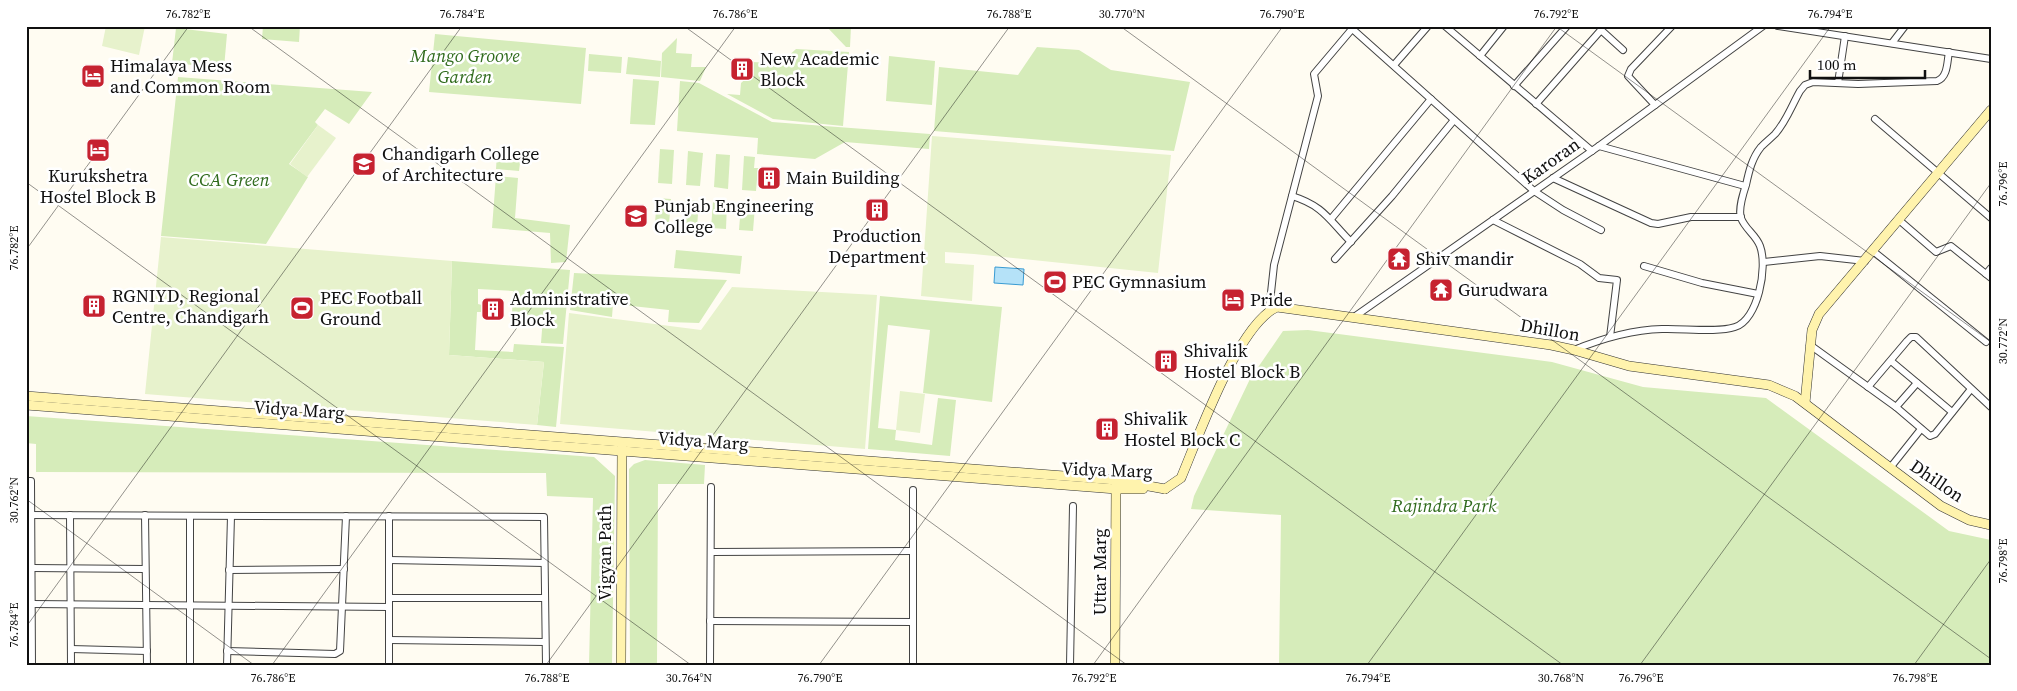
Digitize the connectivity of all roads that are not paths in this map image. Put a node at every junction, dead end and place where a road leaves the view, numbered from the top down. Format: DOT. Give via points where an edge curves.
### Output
graph roads {
  1 [pos="1428,26"];
  2 [pos="1446,26"];
  3 [pos="1504,26"];
  4 [pos="1567,26"];
  5 [pos="1672,26"];
  6 [pos="1763,26"];
  7 [pos="1778,26"];
  8 [pos="1905,26"];
  9 [pos="1350,28"];
  10 [pos="1602,28"];
  11 [pos="1845,36"];
  12 [pos="1892,43"];
  13 [pos="1623,50"];
  14 [pos="1949,52"];
  15 [pos="1480,56"];
  16 [pos="1991,59"];
  17 [pos="1394,65"];
  18 [pos="1838,83"];
  19 [pos="1514,86"];
  20 [pos="1431,99"];
  21 [pos="1536,104"];
  22 [pos="1655,106"];
  23 [pos="1989,116"];
  24 [pos="1875,119"];
  25 [pos="1454,120"];
  26 [pos="1600,146"];
  27 [pos="1592,151"];
  28 [pos="1938,174"];
  29 [pos="1553,178"];
  30 [pos="1745,186"];
  31 [pos="1534,191"];
  32 [pos="1292,196"];
  33 [pos="1740,217"];
  34 [pos="1991,218"];
  35 [pos="1330,219"];
  36 [pos="1492,220"];
  37 [pos="1899,220"];
  38 [pos="1601,230"];
  39 [pos="1351,242"];
  40 [pos="1873,251"];
  41 [pos="1335,259"];
  42 [pos="1865,261"];
  43 [pos="1764,262"];
  44 [pos="1644,266"];
  45 [pos="1989,273"];
  46 [pos="1758,294"];
  47 [pos="1269,311"];
  48 [pos="1354,317"];
  49 [pos="1610,337"];
  50 [pos="1986,342"];
  51 [pos="1810,345"];
  52 [pos="1574,350"];
  53 [pos="1891,361"];
  54 [pos="1917,383"];
  55 [pos="1868,387"];
  56 [pos="1971,389"];
  57 [pos="26,396"];
  58 [pos="1805,403"];
  59 [pos="26,405"];
  60 [pos="1896,407"];
  61 [pos="1991,407"];
  62 [pos="1952,412"];
  63 [pos="1921,429"];
  64 [pos="622,446"];
  65 [pos="1890,468"];
  66 [pos="26,481"];
  67 [pos="1116,485"];
  68 [pos="711,488"];
  69 [pos="913,490"];
  70 [pos="1072,506"];
  71 [pos="29,515"];
  72 [pos="70,515"];
  73 [pos="144,516"];
  74 [pos="190,516"];
  75 [pos="232,516"];
  76 [pos="346,516"];
  77 [pos="389,516"];
  78 [pos="1991,525"];
  79 [pos="913,551"];
  80 [pos="711,552"];
  81 [pos="389,560"];
  82 [pos="544,563"];
  83 [pos="70,567"];
  84 [pos="32,568"];
  85 [pos="344,568"];
  86 [pos="145,569"];
  87 [pos="229,570"];
  88 [pos="389,598"];
  89 [pos="545,598"];
  90 [pos="32,604"];
  91 [pos="70,604"];
  92 [pos="146,606"];
  93 [pos="190,606"];
  94 [pos="228,606"];
  95 [pos="342,607"];
  96 [pos="389,607"];
  97 [pos="710,621"];
  98 [pos="913,622"];
  99 [pos="389,640"];
  100 [pos="545,642"];
  101 [pos="71,649"];
  102 [pos="147,651"];
  103 [pos="227,651"];
  104 [pos="32,665"];
  105 [pos="71,665"];
  106 [pos="147,665"];
  107 [pos="190,665"];
  108 [pos="227,665"];
  109 [pos="389,665"];
  110 [pos="546,665"];
  111 [pos="621,665"];
  112 [pos="710,665"];
  113 [pos="913,665"];
  114 [pos="1070,665"];
  115 [pos="1115,665"];
  1 -- 17 [label="street"];
  2 -- 15 [label="street"];
  3 -- 15 [label="street"];
  4 -- 19 [label="street"];
  5 -- 22 [label="street" via="1628,76"];
  6 -- 22 [label="street, Karoran"];
  7 -- 11 [label="street"];
  8 -- 12 [label="street"];
  9 -- 17 [label="street"];
  9 -- 32 [label="street" via="1314,74 1318,96"];
  10 -- 13 [label="street"];
  10 -- 21 [label="street"];
  11 -- 12 [label="street"];
  11 -- 18 [label="street"];
  12 -- 14 [label="street"];
  14 -- 16 [label="street"];
  14 -- 18 [label="street" via="1945,74 1937,81"];
  15 -- 19 [label="street"];
  17 -- 20 [label="street"];
  18 -- 30 [label="street" via="1814,82 1800,91 1776,133 1755,155"];
  19 -- 21 [label="street"];
  20 -- 25 [label="street"];
  20 -- 35 [label="street"];
  21 -- 27 [label="street"];
  22 -- 26 [label="street, Karoran"];
  23 -- 28 [label="main road"];
  24 -- 28 [label="street"];
  25 -- 31 [label="street"];
  25 -- 39 [label="street"];
  26 -- 27 [label="street, Karoran"];
  26 -- 30 [label="street"];
  27 -- 29 [label="street, Karoran"];
  28 -- 34 [label="street"];
  28 -- 37 [label="main road"];
  29 -- 31 [label="street, Karoran"];
  29 -- 33 [label="street" via="1651,223 1691,217"];
  30 -- 33 [label="street"];
  31 -- 36 [label="street, Karoran"];
  31 -- 38 [label="street"];
  32 -- 35 [label="street" via="1313,204"];
  32 -- 47 [label="street" via="1274,265"];
  33 -- 43 [label="street" via="1756,236"];
  35 -- 39 [label="street"];
  36 -- 48 [label="street, Karoran"];
  36 -- 49 [label="street" via="1580,264 1599,278 1617,280"];
  37 -- 40 [label="main road"];
  37 -- 45 [label="street" via="1936,252 1951,246"];
  39 -- 41 [label="street"];
  40 -- 42 [label="main road"];
  40 -- 50 [label="street"];
  42 -- 43 [label="street" via="1820,256"];
  42 -- 51 [label="main road" via="1818,314"];
  43 -- 46 [label="street"];
  44 -- 46 [label="street" via="1702,283"];
  46 -- 49 [label="street" via="1749,316 1737,327 1660,329"];
  47 -- 48 [label="main road, Dhillon" via="1277,307"];
  47 -- 67 [label="main road, Vidya Marg" via="1246,335 1181,478 1165,489"];
  48 -- 52 [label="main road, Dhillon"];
  49 -- 52 [label="street"];
  51 -- 55 [label="street"];
  51 -- 58 [label="main road"];
  52 -- 58 [label="main road, Dhillon" via="1629,366 1769,385"];
  53 -- 54 [label="street"];
  53 -- 55 [label="street"];
  53 -- 56 [label="street" via="1911,337 1916,337"];
  54 -- 60 [label="street"];
  54 -- 62 [label="street"];
  55 -- 60 [label="street"];
  56 -- 61 [label="street"];
  56 -- 62 [label="street"];
  57 -- 64 [label="main road, Vidya Marg"];
  58 -- 65 [label="main road, Dhillon"];
  59 -- 64 [label="main road, Vidya Marg"];
  60 -- 63 [label="street"];
  62 -- 63 [label="street" via="1933,436"];
  63 -- 65 [label="street"];
  64 -- 67 [label="main road, Vidya Marg"];
  64 -- 111 [label="main road, Vigyan Path"];
  65 -- 78 [label="main road, Dhillon" via="1956,515"];
  66 -- 71 [label="street" via="31,481"];
  67 -- 115 [label="main road, Uttar Marg"];
  68 -- 80 [label="street"];
  69 -- 79 [label="street"];
  70 -- 114 [label="street"];
  71 -- 72 [label="street"];
  71 -- 84 [label="street"];
  72 -- 73 [label="street"];
  72 -- 83 [label="street"];
  73 -- 74 [label="street"];
  73 -- 86 [label="street"];
  74 -- 75 [label="street"];
  74 -- 93 [label="street"];
  75 -- 76 [label="street"];
  75 -- 87 [label="street"];
  76 -- 77 [label="street"];
  76 -- 85 [label="street"];
  77 -- 81 [label="street"];
  77 -- 82 [label="street" via="544,517"];
  79 -- 80 [label="street"];
  79 -- 98 [label="street"];
  80 -- 97 [label="street"];
  81 -- 82 [label="street"];
  81 -- 88 [label="street"];
  82 -- 89 [label="street"];
  83 -- 84 [label="street"];
  83 -- 86 [label="street"];
  83 -- 91 [label="street"];
  84 -- 90 [label="street"];
  85 -- 87 [label="street"];
  85 -- 95 [label="street"];
  86 -- 92 [label="street"];
  87 -- 94 [label="street"];
  88 -- 89 [label="street"];
  88 -- 96 [label="street"];
  89 -- 100 [label="street"];
  90 -- 91 [label="street"];
  90 -- 104 [label="street"];
  91 -- 92 [label="street"];
  91 -- 101 [label="street"];
  92 -- 93 [label="street"];
  92 -- 102 [label="street"];
  93 -- 94 [label="street"];
  93 -- 107 [label="street"];
  94 -- 95 [label="street"];
  94 -- 103 [label="street"];
  95 -- 96 [label="street"];
  95 -- 103 [label="street" via="338,653"];
  96 -- 99 [label="street"];
  97 -- 98 [label="street"];
  97 -- 112 [label="street"];
  98 -- 113 [label="street"];
  99 -- 100 [label="street"];
  99 -- 109 [label="street"];
  100 -- 110 [label="street"];
  101 -- 102 [label="street"];
  101 -- 105 [label="street"];
  102 -- 106 [label="street"];
  103 -- 108 [label="street"];
}
